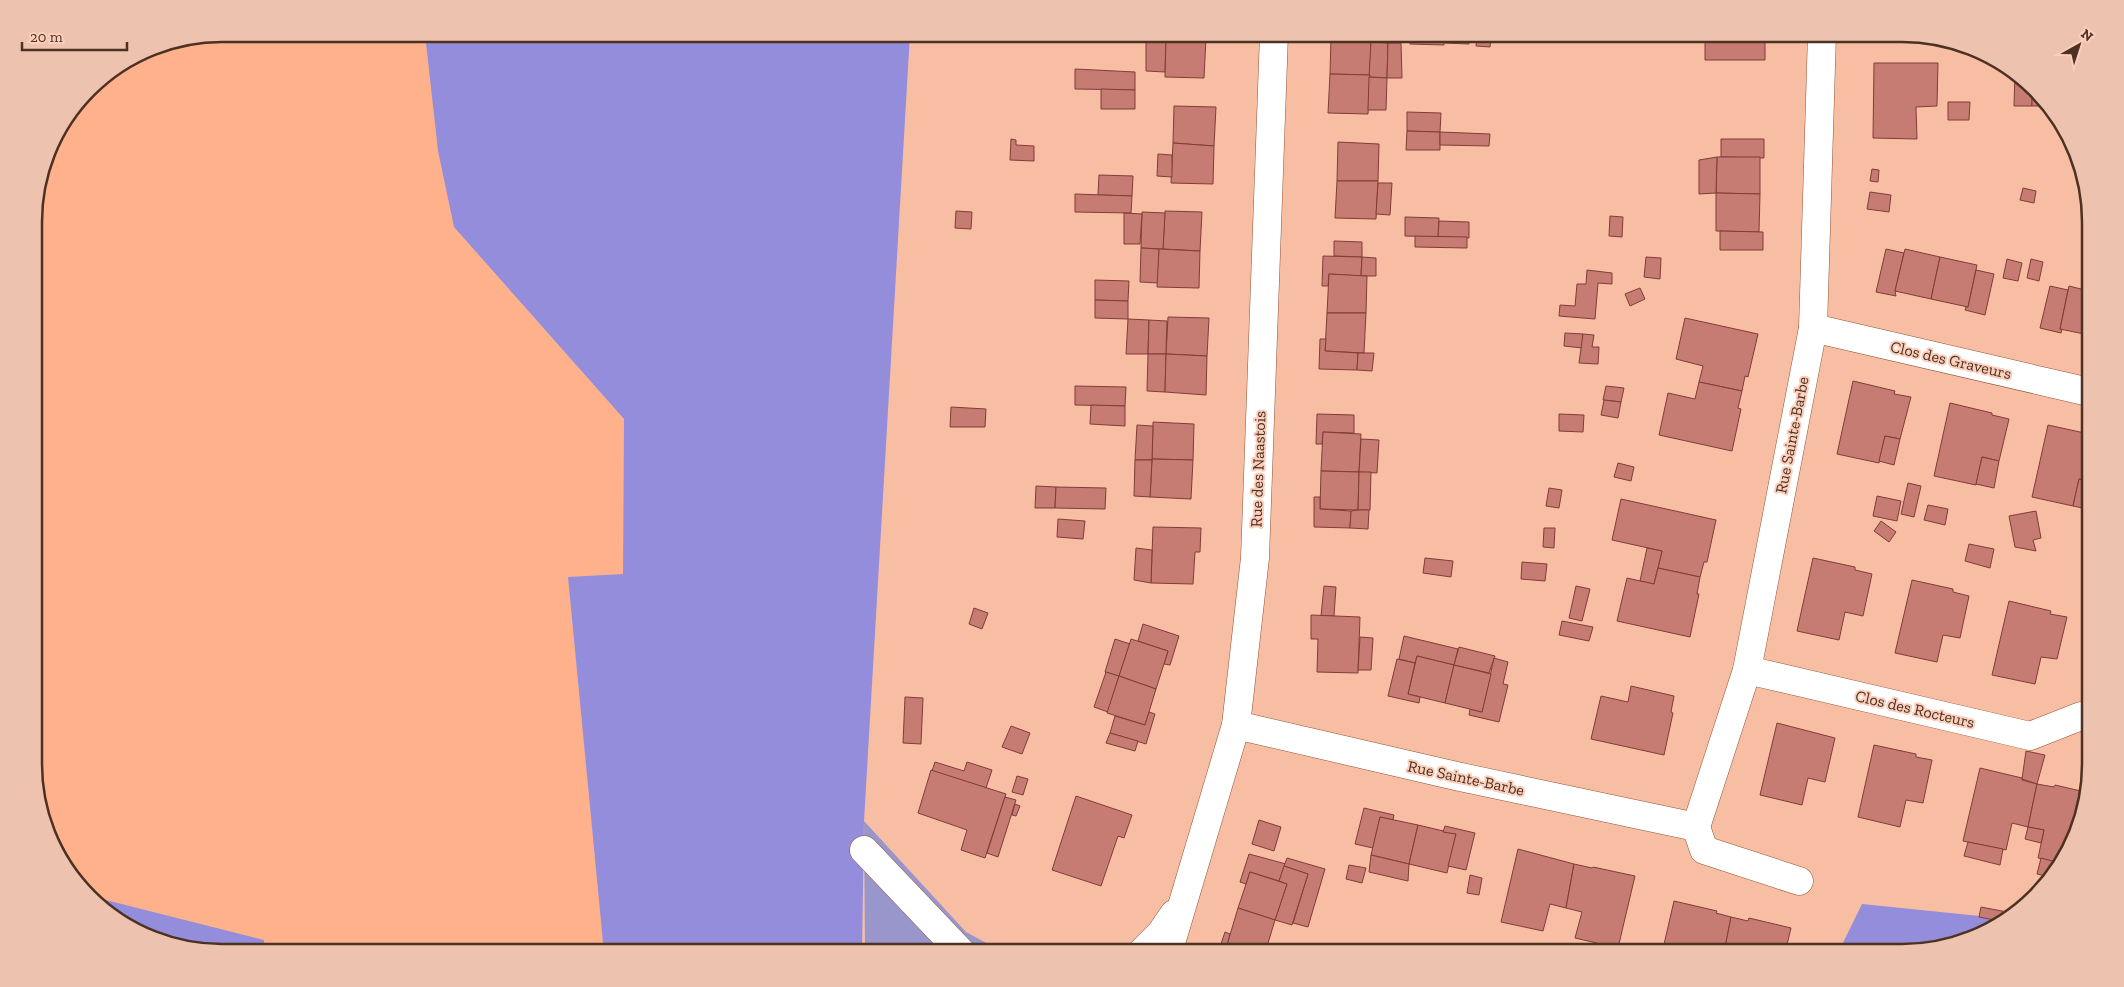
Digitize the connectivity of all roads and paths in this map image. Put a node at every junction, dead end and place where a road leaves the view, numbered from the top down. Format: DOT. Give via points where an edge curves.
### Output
graph roads {
  1 [pos="1274,42"];
  2 [pos="1822,42"];
  3 [pos="1812,328"];
  4 [pos="2082,390"];
  5 [pos="1747,670"];
  6 [pos="2081,716"];
  7 [pos="1236,725"];
  8 [pos="1696,827"];
  9 [pos="864,850"];
  10 [pos="1799,881"];
  11 [pos="1186,895"];
  12 [pos="953,944"];
  13 [pos="1150,944"];
  14 [pos="1171,944"];
  1 -- 7 [label="street, Rue des Naastois" via="1255,558"];
  2 -- 3 [label="street, Rue Sainte-Barbe"];
  3 -- 4 [label="street, Clos des Graveurs"];
  3 -- 5 [label="street, Rue Sainte-Barbe"];
  5 -- 6 [label="street, Clos des Rocteurs" via="2030,736"];
  5 -- 8 [label="street, Rue Sainte-Barbe"];
  7 -- 8 [label="street, Rue Sainte-Barbe"];
  7 -- 11 [label="street, Rue des Naastois"];
  8 -- 10 [label="street" via="1704,850"];
  9 -- 12 [label="street"];
  11 -- 13 [label="street, Rue des Naastois"];
  11 -- 14 [label="street, Rue des Naastois"];
}
